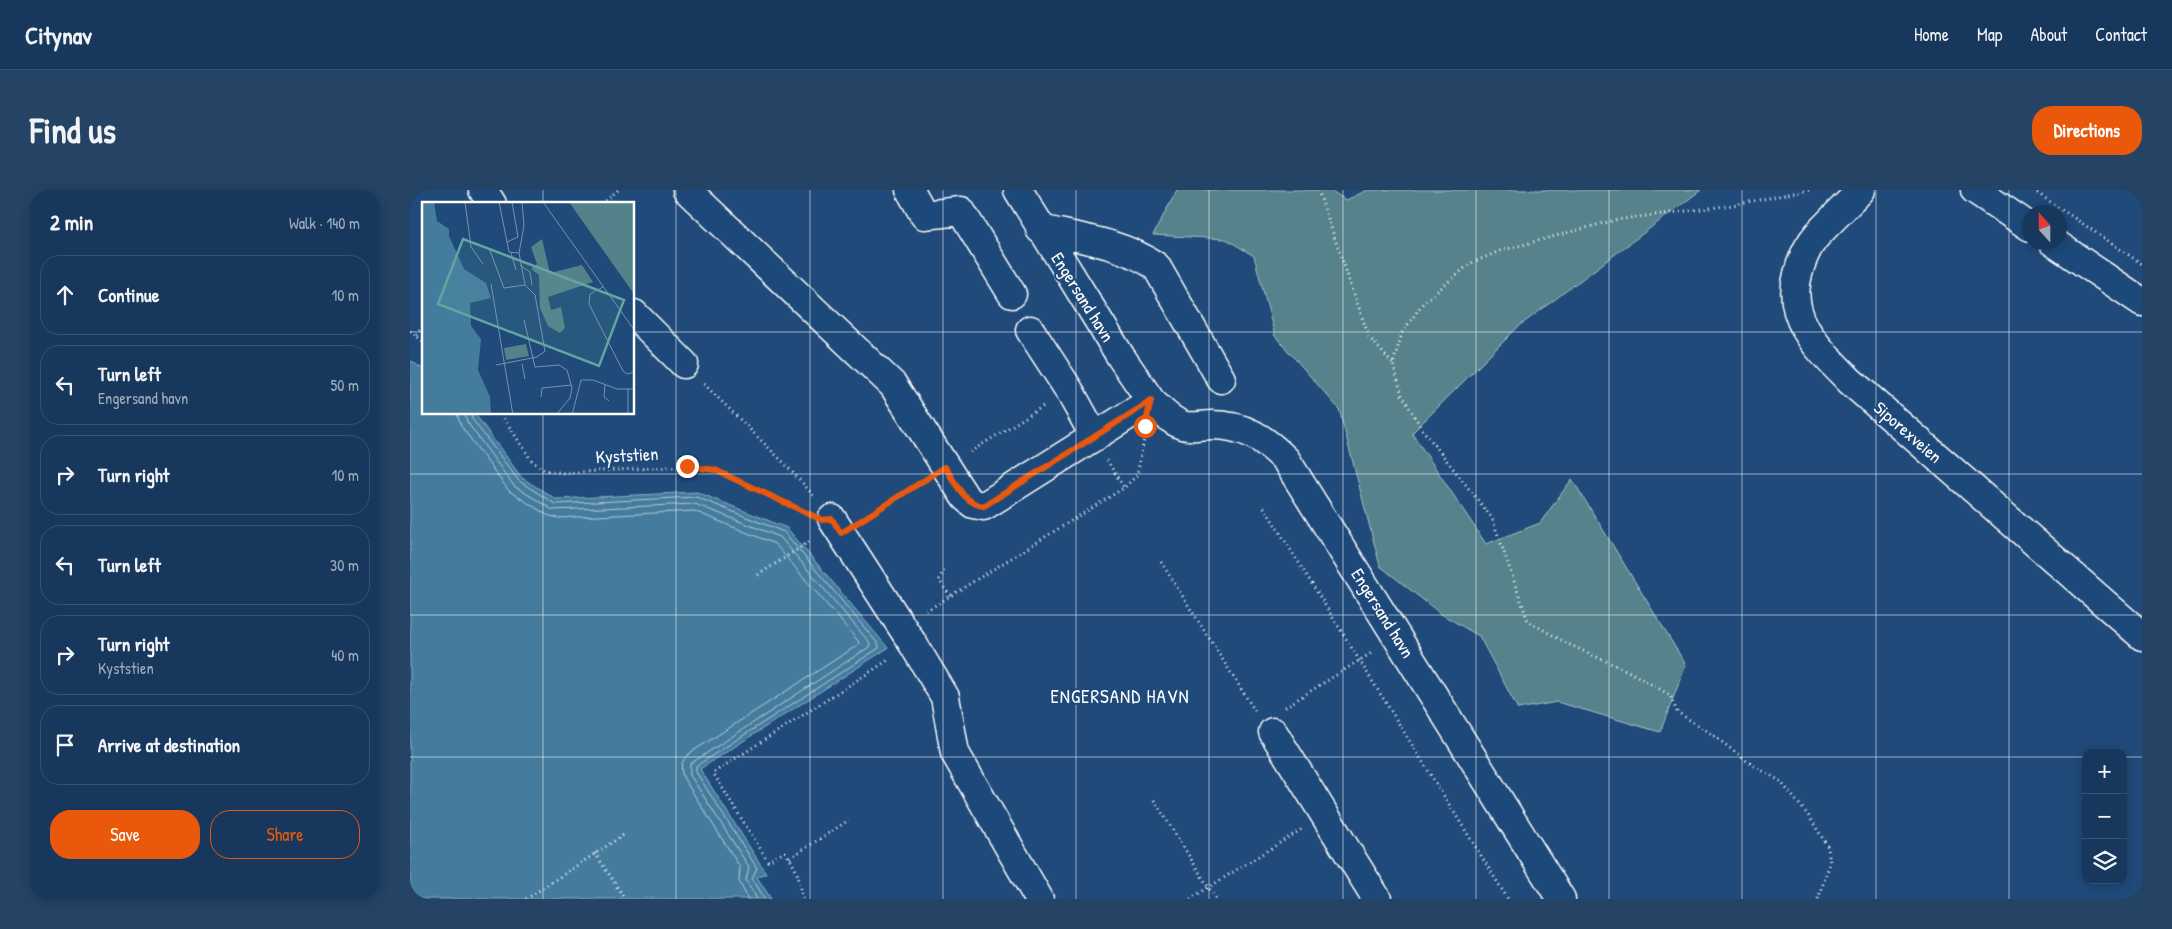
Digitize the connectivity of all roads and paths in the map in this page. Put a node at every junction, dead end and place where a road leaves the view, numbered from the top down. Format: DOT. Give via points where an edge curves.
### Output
graph roads {
  1 [pos="483,190"];
  2 [pos="618,190"];
  3 [pos="686,190"];
  4 [pos="910,190"];
  5 [pos="1018,190"];
  6 [pos="1318,190"];
  7 [pos="1809,190"];
  8 [pos="1861,190"];
  9 [pos="1975,190"];
  10 [pos="2033,190"];
  11 [pos="491,202"];
  12 [pos="604,202"];
  13 [pos="2022,222"];
  14 [pos="1040,229"];
  15 [pos="2065,250"];
  16 [pos="2142,264"];
  17 [pos="1012,294"];
  18 [pos="2142,302"];
  19 [pos="635,315"];
  20 [pos="422,328"];
  21 [pos="1030,330"];
  22 [pos="410,331"];
  23 [pos="416,335"];
  24 [pos="422,340"];
  25 [pos="684,364"];
  26 [pos="1393,364"];
  27 [pos="1221,379"];
  28 [pos="1069,390"];
  29 [pos="1151,401"];
  30 [pos="502,415"];
  31 [pos="1096,438"];
  32 [pos="945,467"];
  33 [pos="1264,507"];
  34 [pos="832,528"];
  35 [pos="1161,562"];
  36 [pos="944,570"];
  37 [pos="758,575"];
  38 [pos="950,596"];
  39 [pos="908,635"];
  40 [pos="1398,636"];
  41 [pos="2142,636"];
  42 [pos="1361,659"];
  43 [pos="1267,727"];
  44 [pos="1154,800"];
  45 [pos="1324,815"];
  46 [pos="849,820"];
  47 [pos="625,834"];
  48 [pos="596,853"];
  49 [pos="790,858"];
  50 [pos="1208,887"];
  51 [pos="526,899"];
  52 [pos="625,899"];
  53 [pos="802,899"];
  54 [pos="1039,899"];
  55 [pos="1190,899"];
  56 [pos="1216,899"];
  57 [pos="1377,899"];
  58 [pos="1508,899"];
  59 [pos="1561,899"];
  60 [pos="1818,899"];
  1 -- 11 [label="main road"];
  2 -- 12 [label="path"];
  3 -- 32 [label="main road" via="893,385"];
  4 -- 17 [label="main road" via="924,215 962,211"];
  5 -- 14 [label="main road, Engersand havn"];
  6 -- 26 [label="path" via="1369,337"];
  7 -- 26 [label="path" via="1733,205 1615,220 1549,236 1471,263 1423,303 1402,333"];
  8 -- 41 [label="main road, Siporexveien" via="1818,234 1803,255 1795,294 1803,328 1850,381"];
  9 -- 13 [label="main road"];
  10 -- 16 [label="path"];
  14 -- 27 [label="main road" via="1140,255 1156,266"];
  14 -- 29 [label="main road, Engersand havn"];
  15 -- 18 [label="main road"];
  19 -- 25 [label="main road"];
  20 -- 23 [label="path"];
  21 -- 28 [label="main road"];
  22 -- 23 [label="path"];
  23 -- 24 [label="path"];
  25 -- 34 [label="path" via="812,492"];
  26 -- 60 [label="path" via="1402,394 1422,428 1492,518 1528,621 1670,694 1677,712 1780,781 1808,814 1828,847 1830,863"];
  28 -- 31 [label="main road"];
  28 -- 32 [label="path"];
  29 -- 31 [label="main road"];
  29 -- 38 [label="path" via="1140,466 1134,480"];
  29 -- 40 [label="main road, Engersand havn" via="1184,426 1229,425 1244,429 1276,450 1286,460"];
  30 -- 34 [label="path, Kyststien" via="532,461 544,470 564,473 687,466 715,470 822,520"];
  31 -- 32 [label="main road" via="989,504 978,505 965,497"];
  32 -- 34 [label="path"];
  33 -- 42 [label="path"];
  34 -- 37 [label="path"];
  34 -- 39 [label="main road"];
  35 -- 43 [label="path"];
  36 -- 38 [label="path" via="939,580"];
  38 -- 39 [label="path"];
  39 -- 49 [label="path" via="713,773 768,861 785,852"];
  39 -- 54 [label="main road" via="944,697 956,753"];
  40 -- 42 [label="path"];
  40 -- 59 [label="main road, Engersand havn"];
  42 -- 43 [label="path"];
  42 -- 58 [label="path"];
  43 -- 45 [label="main road"];
  44 -- 50 [label="path"];
  45 -- 50 [label="path"];
  45 -- 57 [label="main road"];
  46 -- 49 [label="path"];
  47 -- 48 [label="path"];
  48 -- 51 [label="path"];
  48 -- 52 [label="path"];
  49 -- 53 [label="path" via="798,874"];
  50 -- 55 [label="path"];
  50 -- 56 [label="path"];
}
